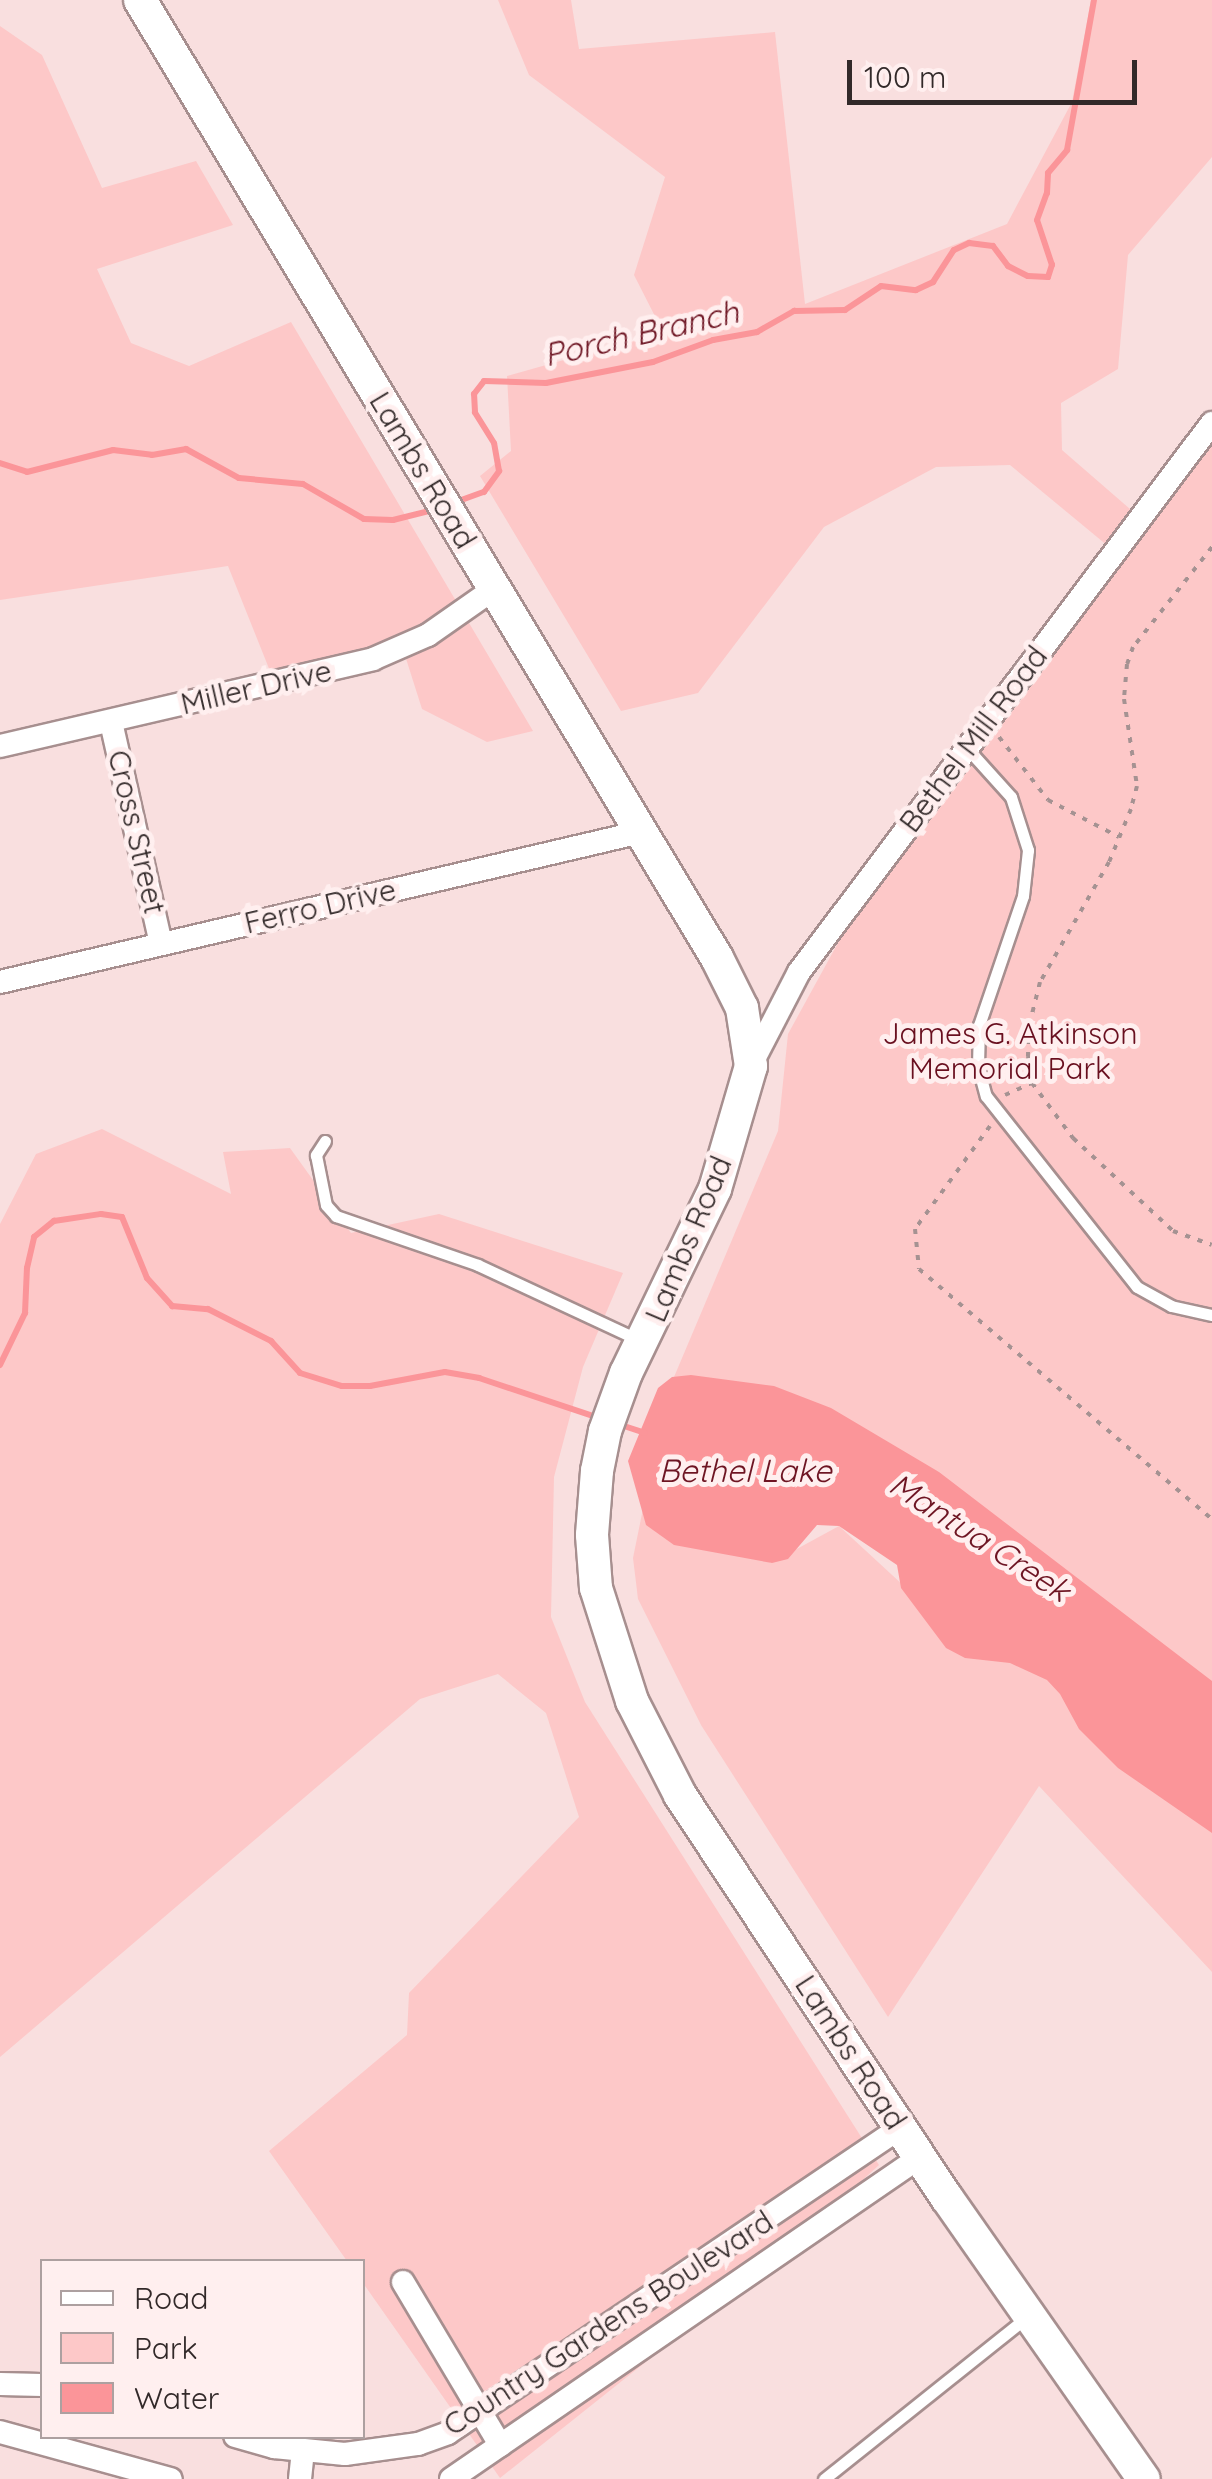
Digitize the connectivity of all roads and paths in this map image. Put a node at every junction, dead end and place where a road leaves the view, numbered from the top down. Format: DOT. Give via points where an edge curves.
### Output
graph roads {
  1 [pos="140,0"];
  2 [pos="1212,423"];
  3 [pos="1212,547"];
  4 [pos="494,588"];
  5 [pos="111,722"];
  6 [pos="985,723"];
  7 [pos="0,746"];
  8 [pos="966,748"];
  9 [pos="640,832"];
  10 [pos="1120,837"];
  11 [pos="161,943"];
  12 [pos="0,982"];
  13 [pos="751,1066"];
  14 [pos="1032,1083"];
  15 [pos="994,1111"];
  16 [pos="325,1141"];
  17 [pos="1212,1244"];
  18 [pos="1212,1315"];
  19 [pos="642,1342"];
  20 [pos="1212,1519"];
  21 [pos="900,2128"];
  22 [pos="920,2157"];
  23 [pos="403,2282"];
  24 [pos="1029,2315"];
  25 [pos="0,2384"];
  26 [pos="40,2385"];
  27 [pos="480,2412"];
  28 [pos="0,2432"];
  29 [pos="249,2439"];
  30 [pos="500,2445"];
  31 [pos="303,2451"];
  32 [pos="171,2479"];
  33 [pos="300,2479"];
  34 [pos="451,2479"];
  35 [pos="824,2479"];
  36 [pos="1144,2479"];
  1 -- 4 [label="main road, Lambs Road"];
  2 -- 6 [label="street, Bethel Mill Road"];
  3 -- 10 [label="path" via="1133,646 1127,664 1124,699 1136,786"];
  4 -- 5 [label="street, Miller Drive" via="438,629 374,659"];
  4 -- 9 [label="main road, Lambs Road"];
  5 -- 7 [label="street, Miller Drive"];
  5 -- 11 [label="street, Cross Street"];
  6 -- 8 [label="street, Bethel Mill Road"];
  6 -- 10 [label="path" via="1048,800"];
  8 -- 13 [label="street, Bethel Mill Road" via="799,972"];
  8 -- 15 [label="lane" via="1011,797 1028,850 1022,896 979,1025 978,1067"];
  9 -- 11 [label="street, Ferro Drive"];
  9 -- 13 [label="main road, Lambs Road" via="731,981"];
  10 -- 14 [label="path" via="1040,982 1029,1026"];
  11 -- 12 [label="street, Ferro Drive"];
  13 -- 19 [label="main road, Lambs Road" via="715,1188"];
  14 -- 15 [label="path" via="1004,1095"];
  14 -- 17 [label="path" via="1114,1180 1173,1232"];
  15 -- 18 [label="lane" via="1136,1287 1171,1306"];
  15 -- 20 [label="path" via="989,1128 915,1230 920,1270"];
  16 -- 19 [label="lane" via="316,1155 326,1205 336,1216 478,1265"];
  19 -- 21 [label="main road, Lambs Road" via="611,1409 597,1472 596,1588 610,1642 680,1795"];
  21 -- 22 [label="main road, Lambs Road"];
  21 -- 27 [label="street, Country Gardens Boulevard"];
  22 -- 24 [label="main road, Lambs Road"];
  22 -- 30 [label="street, Country Gardens Boulevard"];
  23 -- 27 [label="street"];
  24 -- 35 [label="lane"];
  24 -- 36 [label="main road, Lambs Road"];
  25 -- 26 [label="street"];
  27 -- 30 [label="street"];
  27 -- 31 [label="street, Country Gardens Boulevard" via="418,2444 345,2454"];
  28 -- 32 [label="street"];
  29 -- 31 [label="street, Country Gardens Boulevard"];
  30 -- 34 [label="street, Country Gardens Boulevard"];
  31 -- 33 [label="street"];
}
